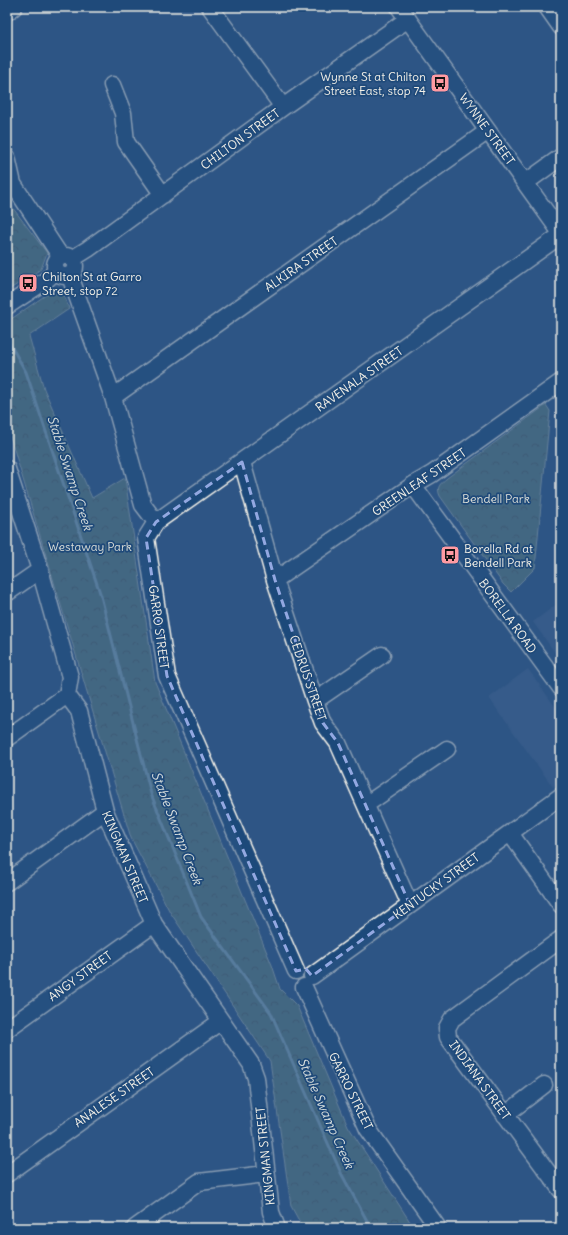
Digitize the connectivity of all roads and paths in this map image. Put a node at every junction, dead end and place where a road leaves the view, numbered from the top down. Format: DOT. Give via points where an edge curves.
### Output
graph roads {
  1 [pos="14,7"];
  2 [pos="210,7"];
  3 [pos="547,7"];
  4 [pos="7,12"];
  5 [pos="404,13"];
  6 [pos="561,27"];
  7 [pos="112,85"];
  8 [pos="283,107"];
  9 [pos="488,130"];
  10 [pos="7,157"];
  11 [pos="561,158"];
  12 [pos="525,183"];
  13 [pos="163,194"];
  14 [pos="561,234"];
  15 [pos="65,266"];
  16 [pos="7,306"];
  17 [pos="561,382"];
  18 [pos="113,397"];
  19 [pos="242,462"];
  20 [pos="7,469"];
  21 [pos="413,484"];
  22 [pos="156,522"];
  23 [pos="40,570"];
  24 [pos="275,580"];
  25 [pos="7,594"];
  26 [pos="382,655"];
  27 [pos="561,688"];
  28 [pos="67,695"];
  29 [pos="315,700"];
  30 [pos="7,738"];
  31 [pos="447,749"];
  32 [pos="561,796"];
  33 [pos="367,804"];
  34 [pos="105,811"];
  35 [pos="510,833"];
  36 [pos="7,882"];
  37 [pos="410,905"];
  38 [pos="561,905"];
  39 [pos="154,924"];
  40 [pos="561,939"];
  41 [pos="308,982"];
  42 [pos="221,1021"];
  43 [pos="7,1029"];
  44 [pos="544,1085"];
  45 [pos="505,1115"];
  46 [pos="7,1174"];
  47 [pos="266,1174"];
  48 [pos="561,1190"];
  49 [pos="139,1227"];
  50 [pos="277,1228"];
  51 [pos="438,1228"];
  1 -- 4 [label="street"];
  2 -- 8 [label="street"];
  3 -- 6 [label="street"];
  5 -- 8 [label="street, CHILTON STREET"];
  5 -- 9 [label="street, WYNNE STREET"];
  7 -- 13 [label="street" via="123,113 126,142"];
  8 -- 13 [label="street, CHILTON STREET"];
  9 -- 12 [label="street, WYNNE STREET"];
  9 -- 18 [label="street, ALKIRA STREET"];
  10 -- 15 [label="street" via="13,184"];
  11 -- 12 [label="street"];
  12 -- 14 [label="street, WYNNE STREET"];
  13 -- 15 [label="street, CHILTON STREET"];
  14 -- 19 [label="street, RAVENALA STREET"];
  15 -- 16 [label="street, CHILTON STREET"];
  15 -- 18 [label="street"];
  17 -- 21 [label="street, GREENLEAF STREET" via="432,474"];
  18 -- 22 [label="street" via="143,505"];
  19 -- 22 [label="street, RAVENALA STREET"];
  19 -- 24 [label="street, CEDRUS STREET"];
  20 -- 23 [label="street"];
  21 -- 24 [label="street, GREENLEAF STREET"];
  21 -- 27 [label="street, BORELLA ROAD"];
  22 -- 41 [label="street, GARRO STREET" via="146,538 167,676 296,971 306,969"];
  23 -- 25 [label="street"];
  23 -- 28 [label="street" via="70,678"];
  24 -- 29 [label="street, CEDRUS STREET"];
  26 -- 29 [label="street"];
  28 -- 30 [label="street"];
  28 -- 34 [label="street, KINGMAN STREET" via="79,711"];
  29 -- 33 [label="street, CEDRUS STREET" via="323,722 338,743"];
  31 -- 33 [label="street"];
  32 -- 35 [label="street, KENTUCKY STREET"];
  33 -- 37 [label="street, CEDRUS STREET"];
  34 -- 36 [label="street"];
  34 -- 39 [label="street, KINGMAN STREET"];
  35 -- 37 [label="street, KENTUCKY STREET"];
  35 -- 38 [label="street"];
  37 -- 41 [label="street, KENTUCKY STREET"];
  39 -- 42 [label="street, KINGMAN STREET"];
  39 -- 43 [label="street, ANGY STREET"];
  40 -- 45 [label="street, INDIANA STREET" via="452,1019 447,1028 448,1037"];
  41 -- 51 [label="street, GARRO STREET" via="368,1129"];
  42 -- 46 [label="street, ANALESE STREET"];
  42 -- 47 [label="street, KINGMAN STREET" via="251,1064 256,1078"];
  44 -- 45 [label="street"];
  45 -- 48 [label="street, INDIANA STREET"];
  47 -- 49 [label="street" via="199,1182"];
  47 -- 50 [label="street, KINGMAN STREET" via="271,1212"];
}
